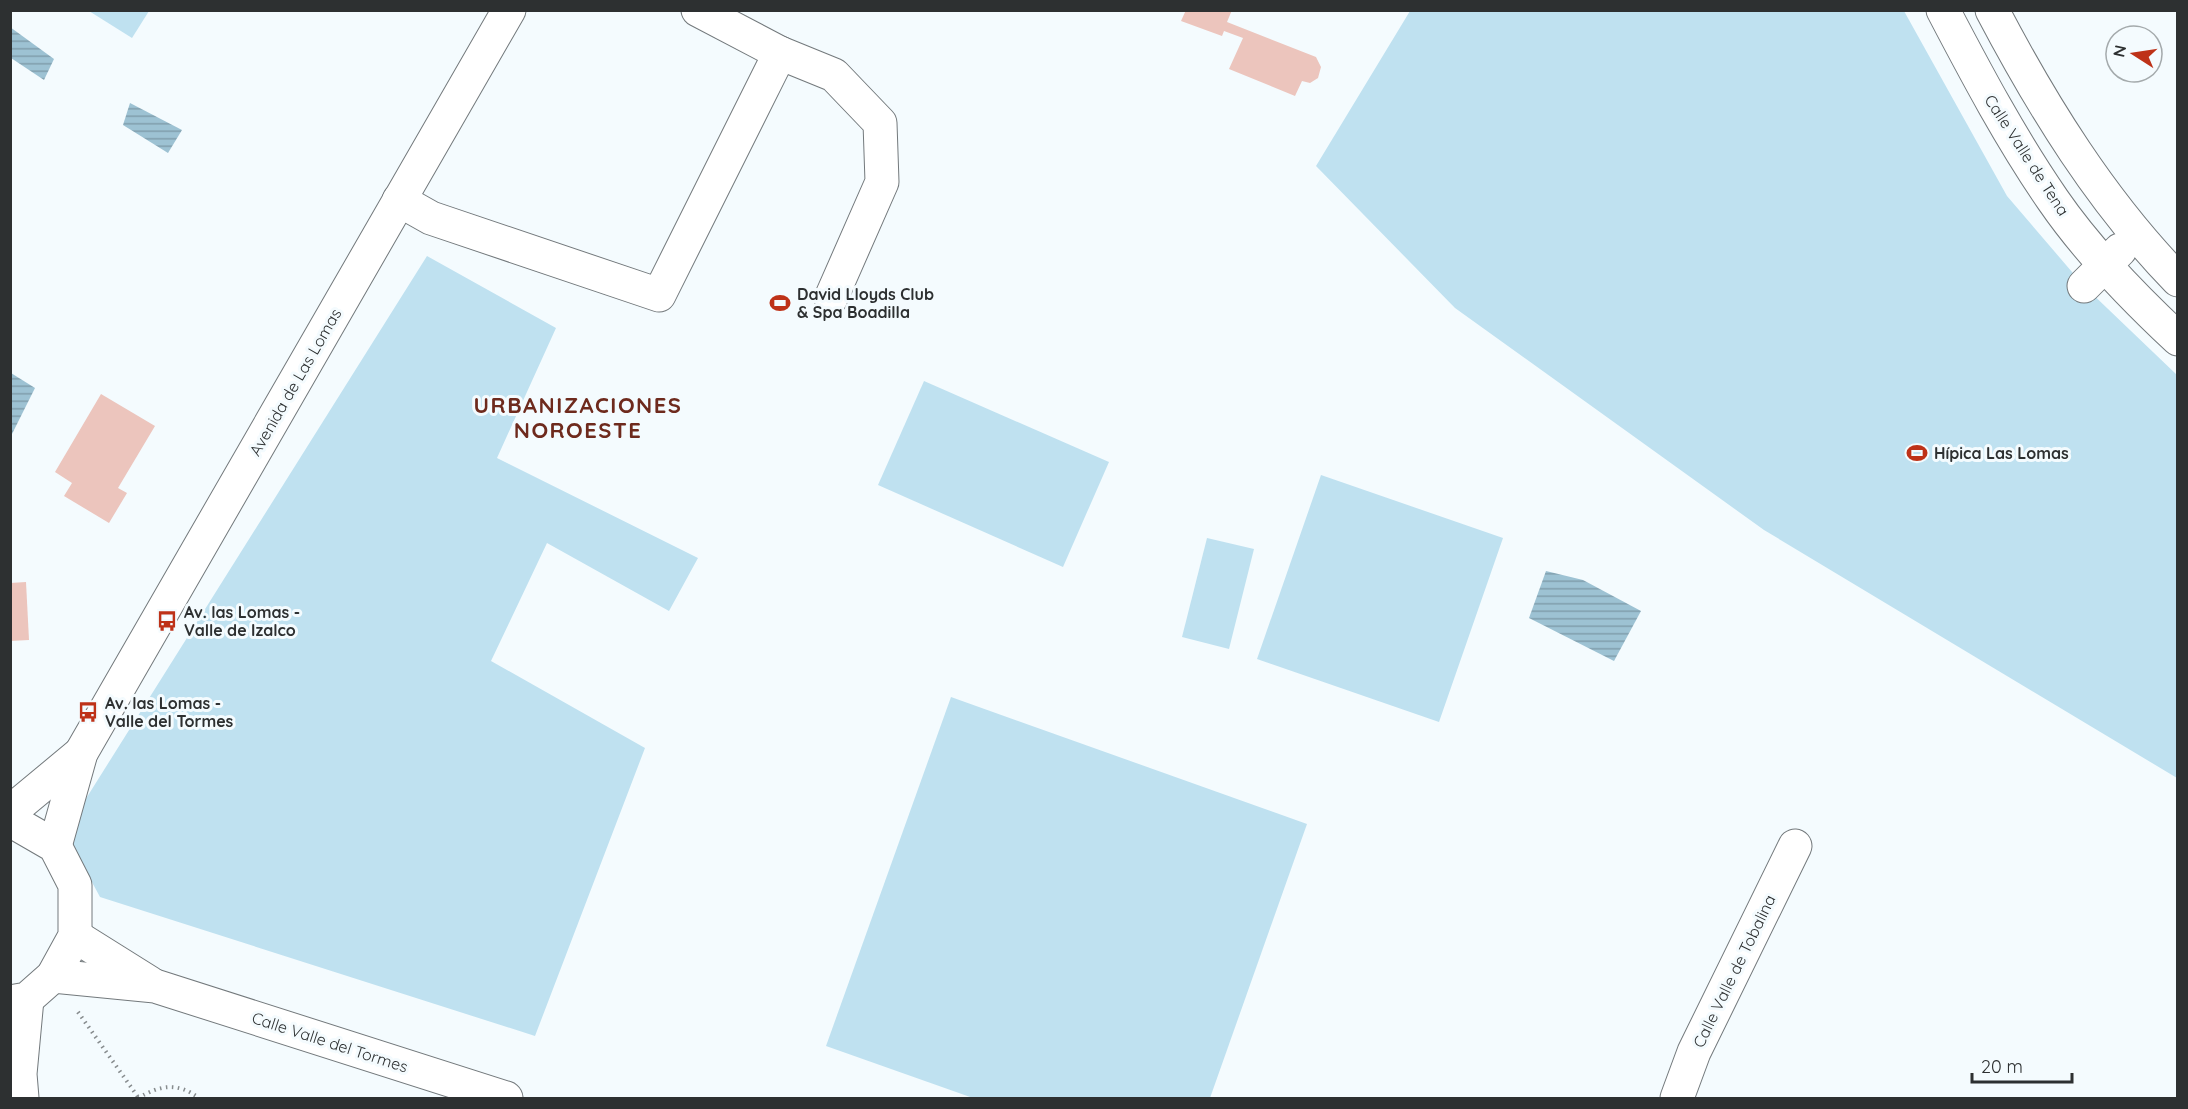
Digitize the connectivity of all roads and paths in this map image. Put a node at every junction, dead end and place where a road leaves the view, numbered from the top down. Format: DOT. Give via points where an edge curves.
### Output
graph roads {
  1 [pos="698,10"];
  2 [pos="1942,10"];
  3 [pos="1992,10"];
  4 [pos="497,15"];
  5 [pos="780,53"];
  6 [pos="399,200"];
  7 [pos="2137,234"];
  8 [pos="2095,276"];
  9 [pos="2178,280"];
  10 [pos="831,298"];
  11 [pos="2178,339"];
  12 [pos="81,753"];
  13 [pos="10,812"];
  14 [pos="10,820"];
  15 [pos="55,846"];
  16 [pos="1796,846"];
  17 [pos="75,936"];
  18 [pos="52,976"];
  19 [pos="155,986"];
  20 [pos="19,1001"];
  21 [pos="18,1079"];
  22 [pos="138,1098"];
  23 [pos="199,1098"];
  24 [pos="506,1098"];
  25 [pos="1677,1098"];
  1 -- 5 [label="street"];
  2 -- 8 [label="street, Calle Valle de Tena" via="2011,136"];
  3 -- 7 [label="street" via="2037,94"];
  4 -- 6 [label="street, Avenida de Las Lomas"];
  5 -- 6 [label="street" via="659,295 431,218"];
  5 -- 10 [label="street" via="834,75 880,123 882,182"];
  6 -- 12 [label="street, Avenida de Las Lomas"];
  7 -- 8 [label="street"];
  7 -- 9 [label="street"];
  8 -- 11 [label="street, Calle Valle de Tena"];
  12 -- 13 [label="street, Avenida de Las Lomas"];
  12 -- 15 [label="street, Avenida de Las Lomas"];
  14 -- 15 [label="street"];
  15 -- 17 [label="street" via="75,885"];
  16 -- 25 [label="street, Calle Valle de Tobalina" via="1694,1052"];
  17 -- 18 [label="street"];
  17 -- 19 [label="street, Calle Valle del Tormes"];
  18 -- 19 [label="street, Calle Valle del Tormes"];
  18 -- 20 [label="street"];
  18 -- 22 [label="path"];
  19 -- 24 [label="street, Calle Valle del Tormes"];
  20 -- 21 [label="street"];
  22 -- 23 [label="path" via="161,1086 186,1089"];
}
